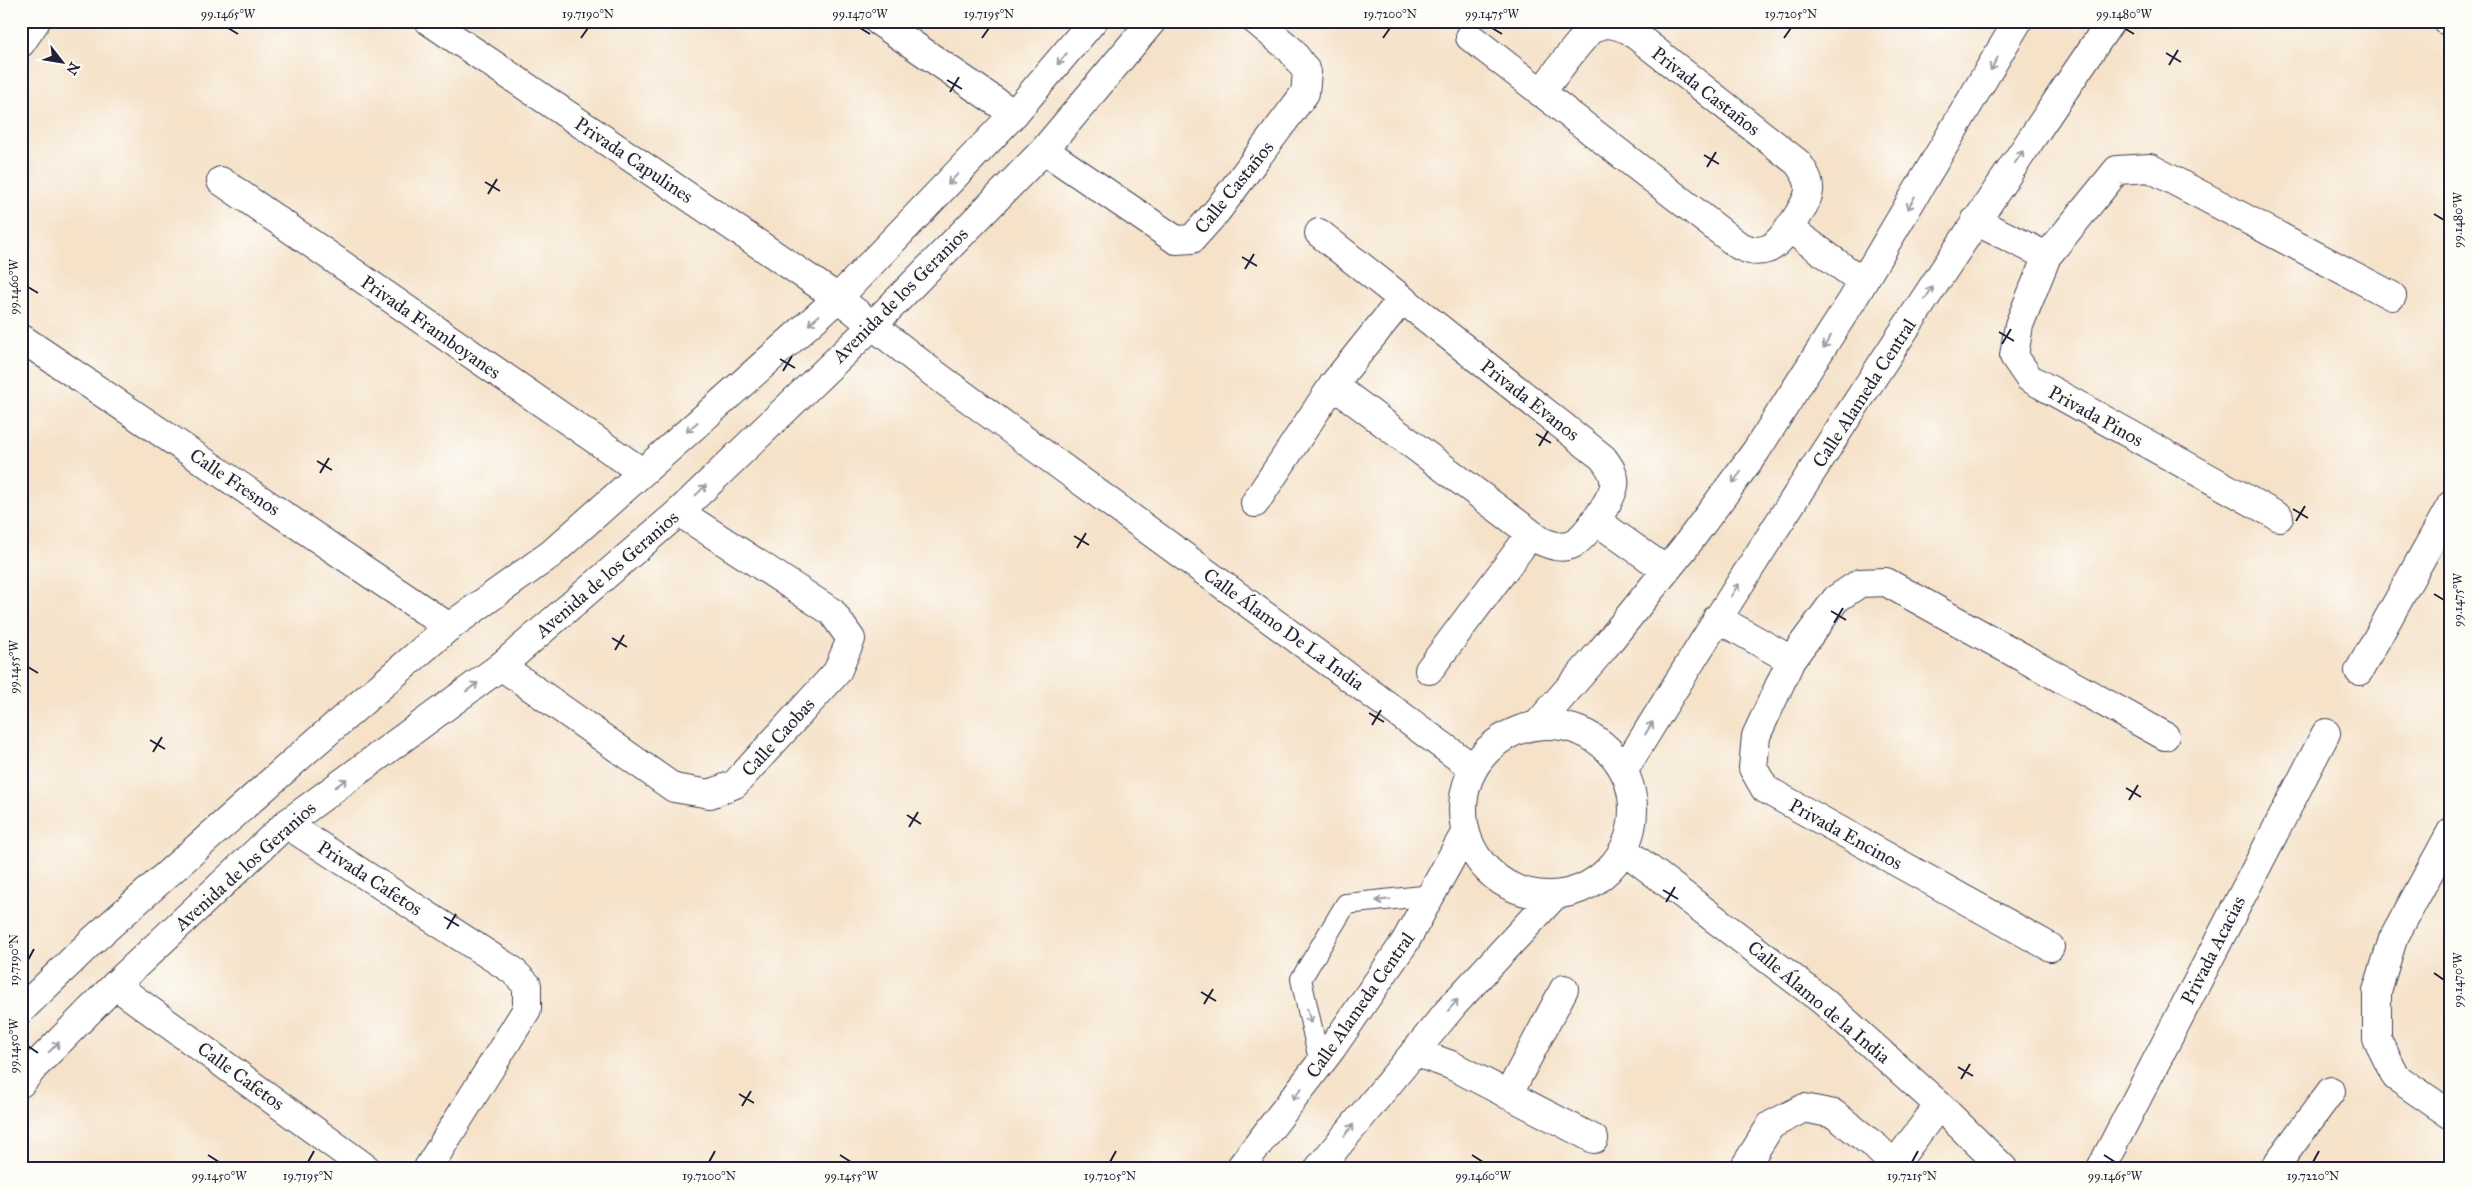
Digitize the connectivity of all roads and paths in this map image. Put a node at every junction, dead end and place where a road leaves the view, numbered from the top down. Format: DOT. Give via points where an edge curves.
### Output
graph roads {
  1 [pos="36,21"];
  2 [pos="429,21"];
  3 [pos="878,21"];
  4 [pos="1093,21"];
  5 [pos="1152,21"];
  6 [pos="1256,21"];
  7 [pos="2018,21"];
  8 [pos="2111,21"];
  9 [pos="2447,21"];
  10 [pos="2451,23"];
  11 [pos="1470,37"];
  12 [pos="21,43"];
  13 [pos="1541,93"];
  14 [pos="1014,114"];
  15 [pos="1044,150"];
  16 [pos="220,181"];
  17 [pos="1976,221"];
  18 [pos="1789,228"];
  19 [pos="1319,233"];
  20 [pos="2047,256"];
  21 [pos="1863,282"];
  22 [pos="2392,296"];
  23 [pos="838,298"];
  24 [pos="1402,299"];
  25 [pos="873,325"];
  26 [pos="21,338"];
  27 [pos="1333,385"];
  28 [pos="642,472"];
  29 [pos="1255,503"];
  30 [pos="2451,506"];
  31 [pos="679,512"];
  32 [pos="2279,517"];
  33 [pos="1594,520"];
  34 [pos="1531,534"];
  35 [pos="1666,570"];
  36 [pos="1717,618"];
  37 [pos="449,627"];
  38 [pos="1791,660"];
  39 [pos="501,666"];
  40 [pos="1429,670"];
  41 [pos="2359,671"];
  42 [pos="1537,725"];
  43 [pos="2326,733"];
  44 [pos="2165,736"];
  45 [pos="1473,768"];
  46 [pos="1624,770"];
  47 [pos="286,824"];
  48 [pos="1465,832"];
  49 [pos="2451,832"];
  50 [pos="1624,850"];
  51 [pos="1432,895"];
  52 [pos="1554,896"];
  53 [pos="2050,947"];
  54 [pos="116,985"];
  55 [pos="1564,989"];
  56 [pos="21,1010"];
  57 [pos="1414,1052"];
  58 [pos="1320,1064"];
  59 [pos="21,1083"];
  60 [pos="2331,1091"];
  61 [pos="1508,1095"];
  62 [pos="1939,1104"];
  63 [pos="2451,1116"];
  64 [pos="1594,1139"];
  65 [pos="1896,1166"];
  66 [pos="366,1168"];
  67 [pos="428,1168"];
  68 [pos="1240,1168"];
  69 [pos="1318,1168"];
  70 [pos="1744,1168"];
  71 [pos="2003,1168"];
  72 [pos="2101,1168"];
  73 [pos="2274,1168"];
  1 -- 12 [label="street"];
  2 -- 23 [label="street, Privada Capulines"];
  3 -- 14 [label="street"];
  4 -- 14 [label="street, one-way"];
  5 -- 15 [label="street, Avenida de los Geranios"];
  6 -- 15 [label="street, Calle Castaños" via="1291,50 1307,72 1305,93 1224,203 1192,239 1176,240"];
  7 -- 21 [label="street, one-way"];
  17 -- 8 [label="street, Calle Alameda Central, one-way"];
  9 -- 10 [label="street"];
  11 -- 13 [label="street, Privada Castaños"];
  13 -- 18 [label="street, Privada Castaños" via="1738,245 1753,252 1769,249"];
  13 -- 18 [label="street, Privada Castaños" via="1585,36 1598,26 1614,24 1629,30 1798,163 1807,176 1809,191"];
  14 -- 23 [label="street, one-way"];
  15 -- 25 [label="street, Avenida de los Geranios"];
  16 -- 28 [label="street, Privada Framboyanes"];
  17 -- 20 [label="street"];
  36 -- 17 [label="street, Calle Alameda Central, one-way"];
  18 -- 21 [label="street"];
  19 -- 24 [label="street, Privada Evanos"];
  20 -- 22 [label="street, Privada Pinos" via="2117,170 2150,168"];
  20 -- 32 [label="street, Privada Pinos" via="2019,325 2015,348 2014,356 2028,378"];
  21 -- 35 [label="street, one-way" via="1756,451"];
  23 -- 25 [label="street"];
  23 -- 28 [label="street, one-way"];
  24 -- 27 [label="street"];
  24 -- 33 [label="street, Privada Evanos" via="1603,458 1612,470 1614,486 1609,500"];
  31 -- 25 [label="street, Avenida de los Geranios, one-way"];
  25 -- 45 [label="street, Calle Álamo De La India" via="928,369"];
  26 -- 37 [label="street, Calle Fresnos"];
  27 -- 29 [label="street"];
  27 -- 34 [label="street, Privada Evanos"];
  28 -- 37 [label="street" via="551,554"];
  30 -- 41 [label="street"];
  31 -- 39 [label="street, Avenida de los Geranios"];
  31 -- 39 [label="street, Calle Caobas" via="832,612 851,640 837,672 735,784 710,794 674,788"];
  33 -- 34 [label="street, Privada Evanos" via="1572,545 1556,547"];
  33 -- 35 [label="street"];
  34 -- 40 [label="street"];
  35 -- 42 [label="street"];
  36 -- 38 [label="street"];
  46 -- 36 [label="street, Calle Alameda Central, one-way"];
  37 -- 56 [label="street" via="99,936"];
  38 -- 44 [label="street, Privada Encinos" via="1836,599 1860,583 1886,582"];
  38 -- 53 [label="street, Privada Encinos" via="1756,736 1753,768 1765,789"];
  47 -- 39 [label="street, Avenida de los Geranios, one-way"];
  42 -- 45 [label="street" via="1500,739 1484,752"];
  42 -- 46 [label="street" via="1578,729 1612,753"];
  43 -- 72 [label="street, Privada Acacias"];
  45 -- 48 [label="street" via="1463,804"];
  46 -- 50 [label="street" via="1634,809"];
  47 -- 54 [label="street, Avenida de los Geranios"];
  47 -- 67 [label="street, Privada Cafetos" via="512,970 527,985 527,1009"];
  48 -- 51 [label="street, Calle Alameda Central"];
  48 -- 52 [label="street" via="1474,855 1489,873 1508,886 1530,894"];
  49 -- 63 [label="street" via="2393,939 2377,991 2377,1039 2396,1077"];
  50 -- 52 [label="street" via="1612,868 1595,882 1575,892"];
  50 -- 62 [label="street, Calle Álamo de la India" via="1823,1001"];
  51 -- 58 [label="street, Calle Alameda Central" via="1405,942"];
  51 -- 58 [label="lane, one-way" via="1346,904 1301,979"];
  57 -- 52 [label="street, one-way"];
  59 -- 54 [label="street, Avenida de los Geranios, one-way"];
  54 -- 66 [label="street, Calle Cafetos"];
  55 -- 61 [label="street"];
  57 -- 61 [label="street" via="1451,1065"];
  69 -- 57 [label="street, one-way"];
  58 -- 68 [label="street, Calle Alameda Central, one-way"];
  60 -- 73 [label="street"];
  61 -- 64 [label="street"];
  62 -- 65 [label="street"];
  62 -- 71 [label="street, Calle Álamo de la India"];
  65 -- 70 [label="street" via="1834,1114 1804,1108 1771,1125"];
}
